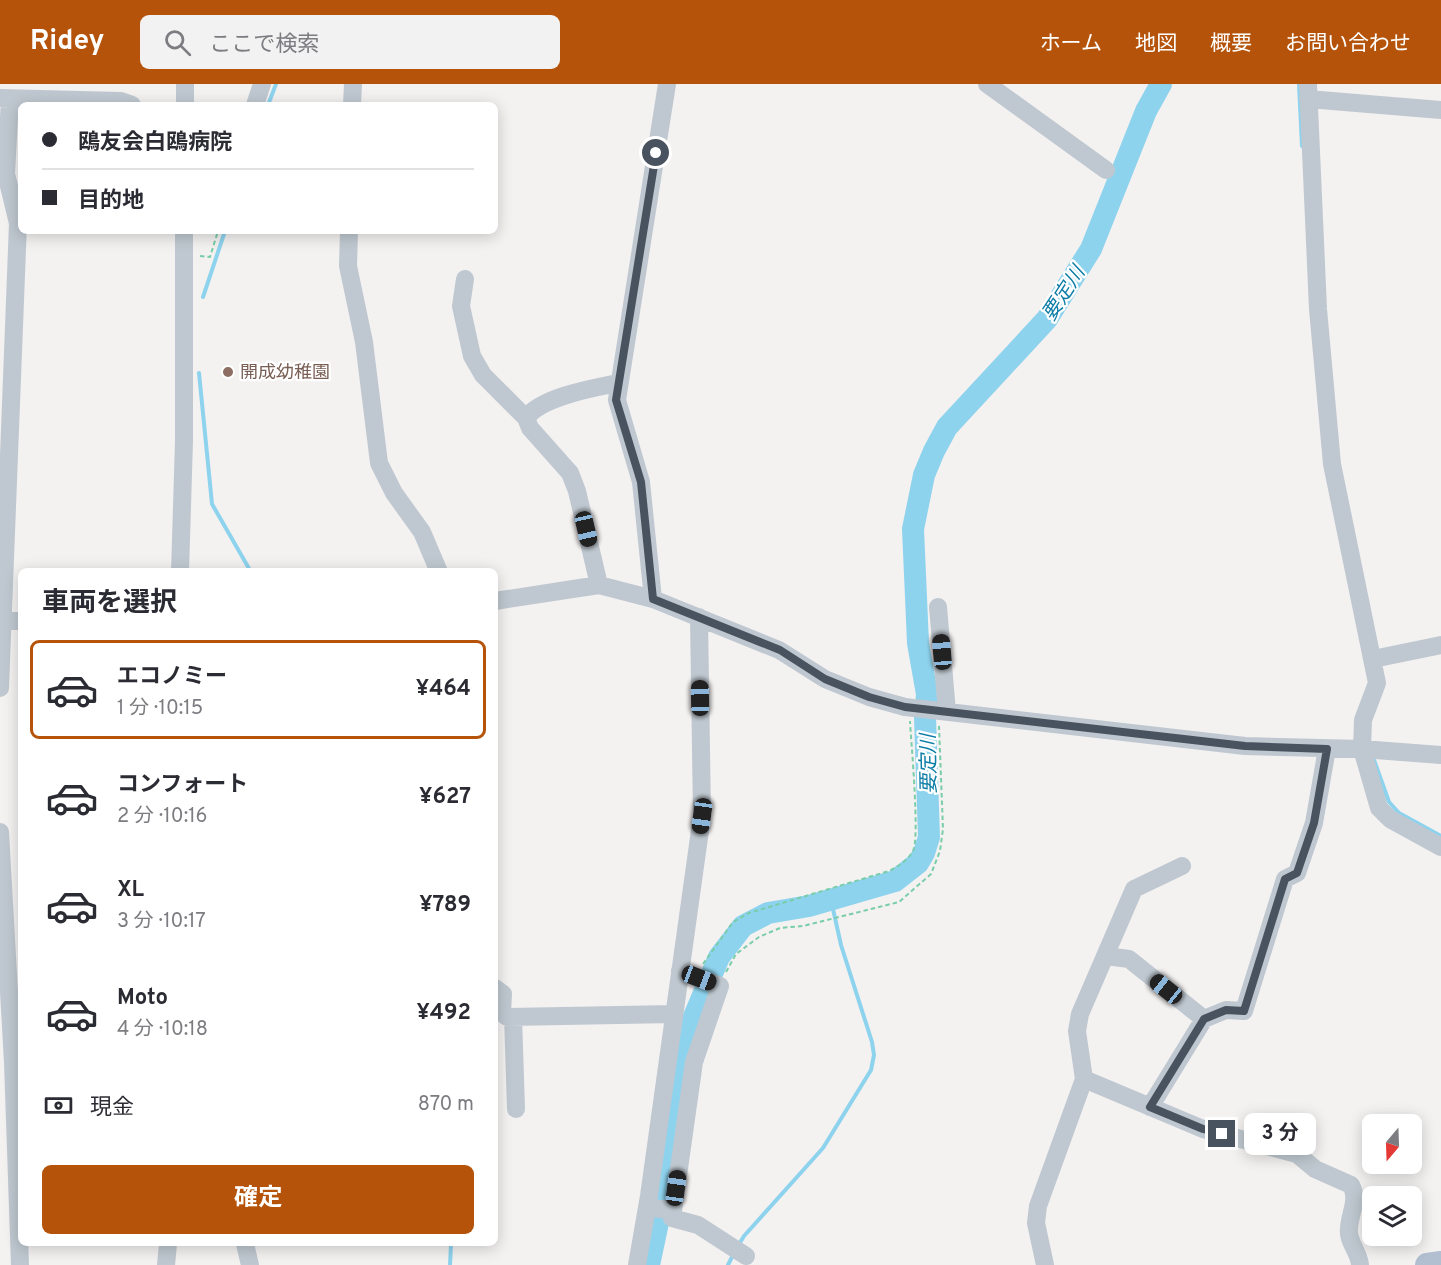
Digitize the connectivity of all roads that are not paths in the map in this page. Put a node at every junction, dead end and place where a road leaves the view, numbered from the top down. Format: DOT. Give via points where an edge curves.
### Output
graph roads {
  1 [pos="185,84"];
  2 [pos="262,84"];
  3 [pos="352,84"];
  4 [pos="668,84"];
  5 [pos="987,84"];
  6 [pos="1308,92"];
  7 [pos="5,99"];
  8 [pos="124,102"];
  9 [pos="184,102"];
  10 [pos="256,102"];
  11 [pos="352,102"];
  12 [pos="1441,110"];
  13 [pos="1106,171"];
  14 [pos="184,234"];
  15 [pos="349,234"];
  16 [pos="465,279"];
  17 [pos="618,383"];
  18 [pos="526,418"];
  19 [pos="180,568"];
  20 [pos="437,568"];
  21 [pos="599,585"];
  22 [pos="653,599"];
  23 [pos="498,601"];
  24 [pos="939,607"];
  25 [pos="699,617"];
  26 [pos="8,621"];
  27 [pos="1441,645"];
  28 [pos="1373,659"];
  29 [pos="0,688"];
  30 [pos="942,712"];
  31 [pos="1362,748"];
  32 [pos="1327,749"];
  33 [pos="1441,755"];
  34 [pos="0,832"];
  35 [pos="1441,848"];
  36 [pos="1182,866"];
  37 [pos="1106,956"];
  38 [pos="702,979"];
  39 [pos="498,990"];
  40 [pos="674,1014"];
  41 [pos="513,1017"];
  42 [pos="1204,1019"];
  43 [pos="1084,1079"];
  44 [pos="1150,1107"];
  45 [pos="516,1109"];
  46 [pos="18,1207"];
  47 [pos="660,1209"];
  48 [pos="19,1246"];
  49 [pos="168,1246"];
  50 [pos="245,1246"];
  51 [pos="737,1250"];
  52 [pos="1441,1263"];
  53 [pos="20,1265"];
  54 [pos="166,1265"];
  55 [pos="250,1265"];
  56 [pos="637,1265"];
  57 [pos="1045,1265"];
  58 [pos="1360,1265"];
  59 [pos="1426,1265"];
  1 -- 9 [label="street"];
  2 -- 10 [label="street"];
  3 -- 11 [label="street"];
  4 -- 17 [label="street"];
  5 -- 13 [label="street"];
  6 -- 12 [label="street"];
  6 -- 28 [label="street" via="1318,309 1332,464"];
  7 -- 8 [label="street"];
  7 -- 26 [label="street" via="6,174 18,223"];
  14 -- 19 [label="street"];
  15 -- 20 [label="street" via="348,266 364,342 379,463 394,493 422,532"];
  16 -- 18 [label="street" via="461,306 472,356 483,375"];
  17 -- 18 [label="street" via="577,392 532,410"];
  17 -- 22 [label="street" via="616,400 641,482"];
  18 -- 21 [label="street" via="530,428 570,473"];
  21 -- 22 [label="street"];
  21 -- 23 [label="street"];
  22 -- 25 [label="street"];
  24 -- 30 [label="street"];
  25 -- 30 [label="street" via="780,650 825,679 869,697"];
  25 -- 38 [label="street"];
  26 -- 29 [label="street"];
  27 -- 28 [label="street"];
  28 -- 31 [label="street" via="1377,687 1362,720"];
  30 -- 32 [label="street" via="1245,746"];
  31 -- 32 [label="street"];
  31 -- 33 [label="street"];
  31 -- 35 [label="street" via="1379,808 1390,819"];
  32 -- 42 [label="street" via="1314,823 1297,873 1285,879 1244,1011 1226,1010"];
  34 -- 46 [label="street"];
  36 -- 37 [label="street" via="1134,889"];
  37 -- 42 [label="street" via="1129,959"];
  37 -- 43 [label="street" via="1080,1014 1077,1031"];
  38 -- 40 [label="street"];
  38 -- 47 [label="street" via="694,1062"];
  39 -- 41 [label="street" via="504,994 503,1015"];
  40 -- 41 [label="street"];
  40 -- 47 [label="street"];
  41 -- 45 [label="street"];
  42 -- 44 [label="street"];
  43 -- 44 [label="street"];
  43 -- 57 [label="street" via="1038,1206 1036,1223"];
  44 -- 58 [label="street" via="1203,1129 1297,1154 1316,1169 1351,1185 1356,1195 1349,1240"];
  47 -- 51 [label="street" via="672,1218 698,1225"];
  47 -- 56 [label="street"];
  48 -- 53 [label="street"];
  49 -- 54 [label="street"];
  50 -- 55 [label="street"];
  52 -- 59 [label="main road"];
}
